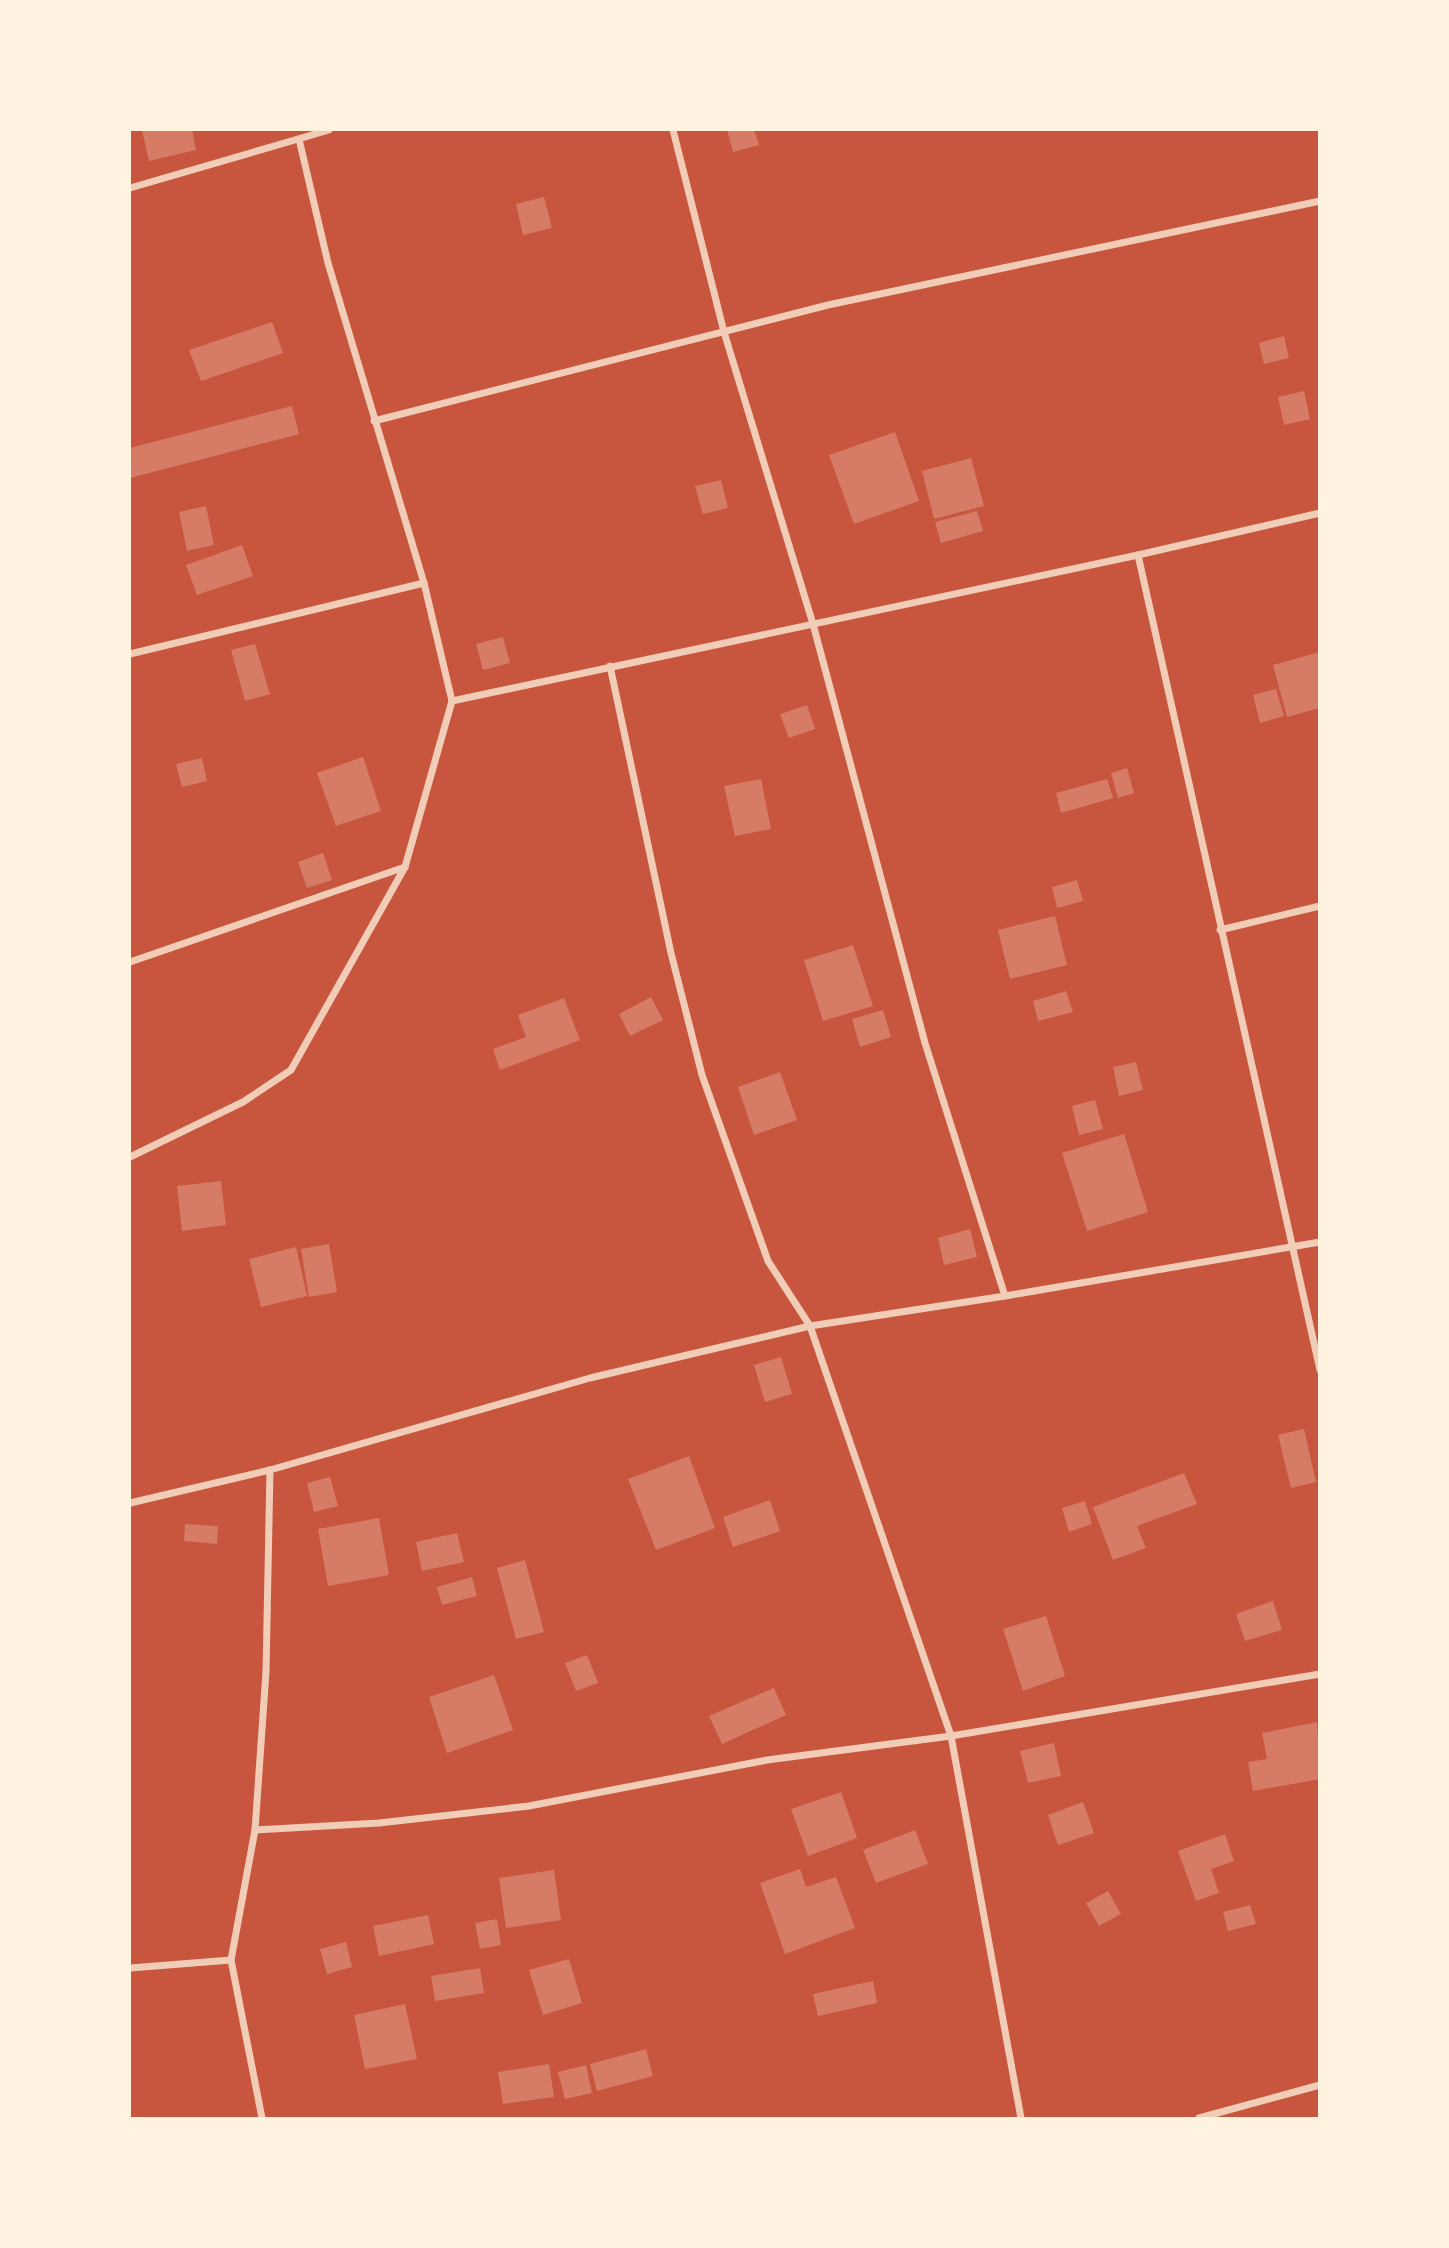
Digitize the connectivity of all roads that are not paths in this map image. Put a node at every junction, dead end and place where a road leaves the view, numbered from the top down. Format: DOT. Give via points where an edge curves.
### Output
graph roads {
  1 [pos="329,130"];
  2 [pos="673,130"];
  3 [pos="299,139"];
  4 [pos="130,188"];
  5 [pos="1320,201"];
  6 [pos="724,332"];
  7 [pos="374,421"];
  8 [pos="1320,513"];
  9 [pos="1138,555"];
  10 [pos="424,583"];
  11 [pos="813,624"];
  12 [pos="130,654"];
  13 [pos="610,666"];
  14 [pos="452,702"];
  15 [pos="405,867"];
  16 [pos="1320,906"];
  17 [pos="1220,930"];
  18 [pos="130,962"];
  19 [pos="130,1157"];
  20 [pos="1320,1242"];
  21 [pos="1294,1247"];
  22 [pos="1005,1296"];
  23 [pos="810,1326"];
  24 [pos="1320,1370"];
  25 [pos="270,1470"];
  26 [pos="130,1503"];
  27 [pos="1320,1674"];
  28 [pos="951,1736"];
  29 [pos="255,1830"];
  30 [pos="231,1961"];
  31 [pos="130,1968"];
  32 [pos="1320,2085"];
  33 [pos="261,2119"];
  34 [pos="1021,2119"];
  35 [pos="1199,2119"];
  1 -- 3 [label="street"];
  2 -- 6 [label="street"];
  3 -- 4 [label="street"];
  3 -- 7 [label="street" via="328,262"];
  5 -- 6 [label="street" via="828,305"];
  6 -- 7 [label="street"];
  6 -- 11 [label="street"];
  7 -- 10 [label="street"];
  8 -- 9 [label="street"];
  9 -- 11 [label="street"];
  9 -- 17 [label="street"];
  10 -- 12 [label="street"];
  10 -- 14 [label="street"];
  11 -- 13 [label="street"];
  11 -- 22 [label="street" via="925,1043"];
  13 -- 14 [label="street"];
  13 -- 23 [label="street" via="702,1075 768,1261"];
  14 -- 15 [label="street"];
  15 -- 18 [label="street"];
  15 -- 19 [label="street" via="290,1070 243,1102"];
  16 -- 17 [label="street"];
  17 -- 21 [label="street"];
  20 -- 21 [label="street"];
  21 -- 22 [label="street"];
  21 -- 24 [label="street"];
  22 -- 23 [label="street"];
  23 -- 25 [label="street" via="590,1378"];
  23 -- 28 [label="street"];
  25 -- 26 [label="street"];
  25 -- 29 [label="street" via="266,1672"];
  27 -- 28 [label="street"];
  28 -- 29 [label="street" via="767,1760 528,1806 379,1823"];
  28 -- 34 [label="street"];
  29 -- 30 [label="street"];
  30 -- 31 [label="street"];
  30 -- 33 [label="street"];
  32 -- 35 [label="street"];
}
